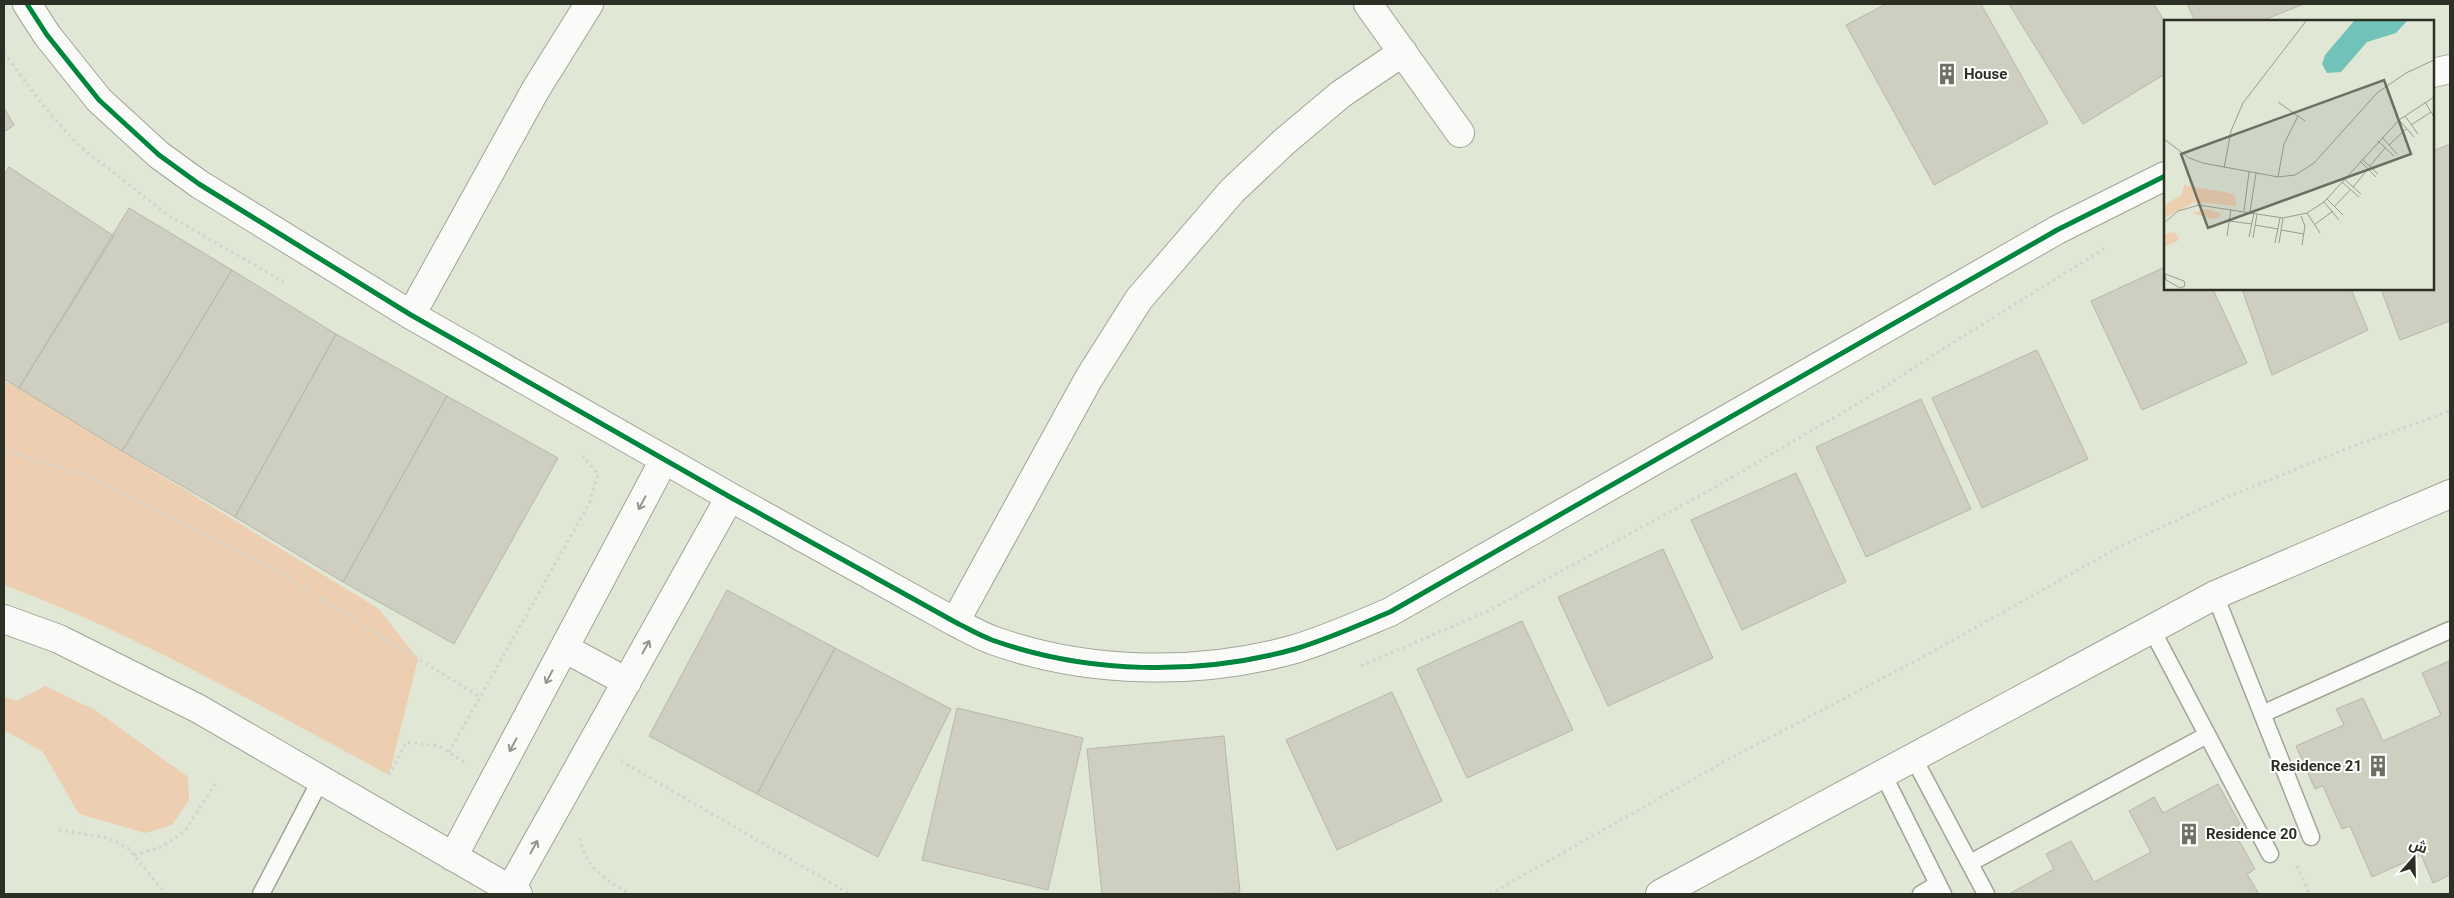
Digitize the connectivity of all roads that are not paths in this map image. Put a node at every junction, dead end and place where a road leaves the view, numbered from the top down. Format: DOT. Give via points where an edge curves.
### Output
graph roads {
  1 [pos="27,4"];
  2 [pos="589,4"];
  3 [pos="1368,4"];
  4 [pos="1403,52"];
  5 [pos="2450,69"];
  6 [pos="2434,73"];
  7 [pos="1460,132"];
  8 [pos="2164,176"];
  9 [pos="411,315"];
  10 [pos="664,460"];
  11 [pos="2450,494"];
  12 [pos="730,497"];
  13 [pos="2215,595"];
  14 [pos="4,620"];
  15 [pos="955,622"];
  16 [pos="2151,628"];
  17 [pos="2450,630"];
  18 [pos="564,648"];
  19 [pos="627,682"];
  20 [pos="2262,714"];
  21 [pos="2207,735"];
  22 [pos="1913,756"];
  23 [pos="1883,774"];
  24 [pos="320,781"];
  25 [pos="2311,837"];
  26 [pos="2270,854"];
  27 [pos="453,858"];
  28 [pos="1970,863"];
  29 [pos="1941,889"];
  30 [pos="514,892"];
  31 [pos="261,894"];
  32 [pos="1660,894"];
  33 [pos="1921,894"];
  34 [pos="1986,894"];
  1 -- 9 [label="street" via="47,35 99,100 159,155 199,184"];
  2 -- 9 [label="street" via="536,89"];
  3 -- 4 [label="street"];
  4 -- 7 [label="street"];
  4 -- 15 [label="street" via="1341,94 1285,140 1232,192 1139,299 1089,378"];
  5 -- 6 [label="street"];
  8 -- 15 [label="street" via="2057,230 1390,612 1343,632 1245,660 1143,667 1041,654 992,639"];
  9 -- 10 [label="street"];
  10 -- 12 [label="street"];
  10 -- 18 [label="street, one-way"];
  11 -- 13 [label="street"];
  12 -- 15 [label="street"];
  19 -- 12 [label="street, one-way"];
  13 -- 16 [label="street"];
  13 -- 20 [label="lane"];
  14 -- 24 [label="street" via="59,639 115,666 196,708"];
  16 -- 21 [label="lane"];
  16 -- 22 [label="street"];
  17 -- 20 [label="lane"];
  18 -- 19 [label="street"];
  18 -- 27 [label="street, one-way"];
  30 -- 19 [label="street, one-way"];
  20 -- 25 [label="lane"];
  21 -- 26 [label="lane"];
  21 -- 28 [label="lane"];
  22 -- 23 [label="street"];
  22 -- 28 [label="lane"];
  23 -- 29 [label="lane"];
  23 -- 32 [label="street"];
  24 -- 27 [label="street"];
  24 -- 31 [label="lane"];
  27 -- 30 [label="street"];
  28 -- 34 [label="lane"];
  29 -- 33 [label="lane"];
}
